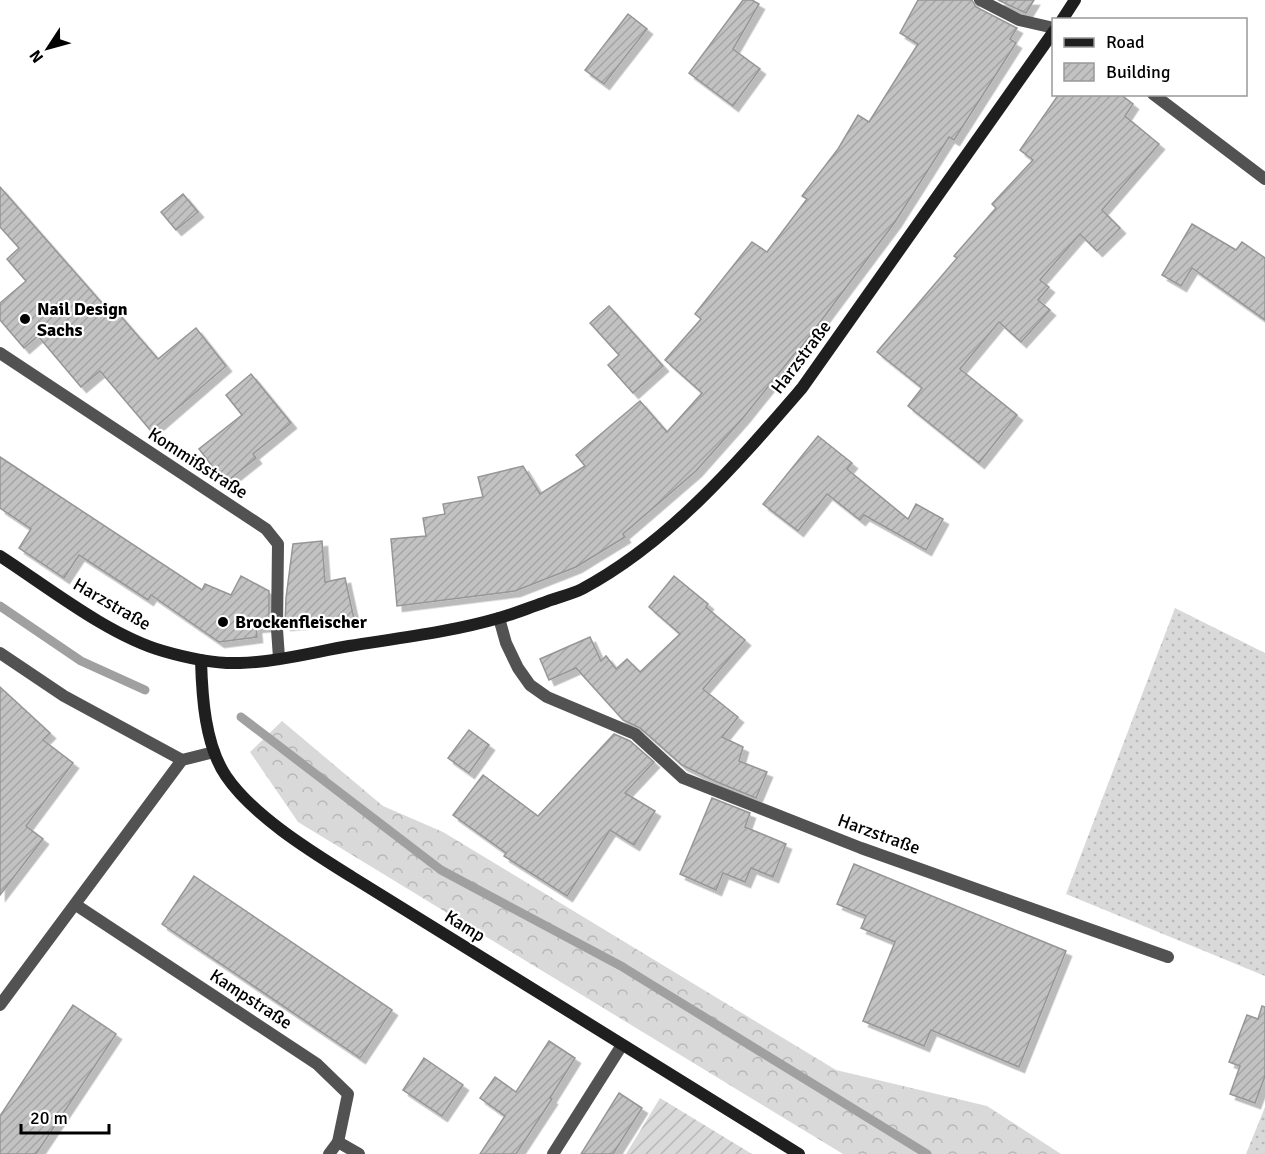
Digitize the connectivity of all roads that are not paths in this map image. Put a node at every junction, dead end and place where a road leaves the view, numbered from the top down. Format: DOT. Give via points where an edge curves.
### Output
graph roads {
  1 [pos="980,0"];
  2 [pos="1075,0"];
  3 [pos="1063,18"];
  4 [pos="1052,29"];
  5 [pos="1052,30"];
  6 [pos="1156,96"];
  7 [pos="1265,179"];
  8 [pos="0,353"];
  9 [pos="0,556"];
  10 [pos="499,618"];
  11 [pos="0,653"];
  12 [pos="279,658"];
  13 [pos="201,660"];
  14 [pos="214,752"];
  15 [pos="182,760"];
  16 [pos="76,905"];
  17 [pos="1168,957"];
  18 [pos="0,1005"];
  19 [pos="622,1045"];
  20 [pos="338,1142"];
  21 [pos="329,1154"];
  22 [pos="359,1154"];
  23 [pos="553,1154"];
  24 [pos="799,1154"];
  1 -- 4 [label="street" via="1018,20"];
  2 -- 3 [label="main road"];
  5 -- 10 [label="main road, Harzstraße" via="802,388 763,434 657,539 627,561 580,590"];
  6 -- 7 [label="street"];
  8 -- 12 [label="street, Kommißstraße" via="266,529 278,544"];
  9 -- 13 [label="main road, Harzstraße" via="129,637 162,651"];
  10 -- 12 [label="main road, Harzstraße"];
  10 -- 17 [label="street, Harzstraße" via="506,643 530,685 547,697 635,734 683,778 861,848"];
  11 -- 15 [label="street" via="64,696"];
  12 -- 13 [label="main road, Harzstraße" via="240,663"];
  13 -- 14 [label="main road, Kamp" via="203,704"];
  14 -- 15 [label="street"];
  14 -- 19 [label="main road, Kamp" via="226,776 244,796 307,848"];
  15 -- 16 [label="street"];
  16 -- 18 [label="street"];
  16 -- 20 [label="street, Kampstraße" via="318,1064 348,1094"];
  19 -- 23 [label="street"];
  19 -- 24 [label="main road, Kamp"];
  20 -- 21 [label="street, Kampstraße"];
  20 -- 22 [label="street"];
}
